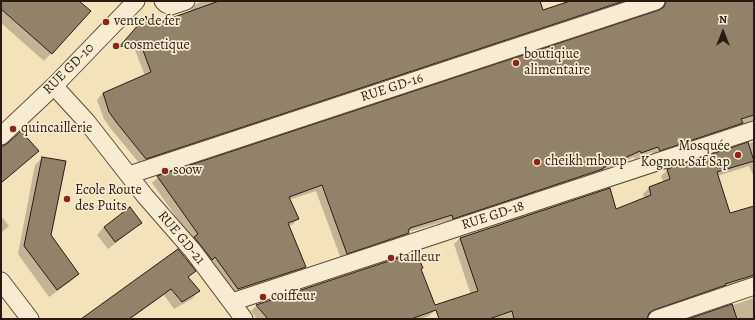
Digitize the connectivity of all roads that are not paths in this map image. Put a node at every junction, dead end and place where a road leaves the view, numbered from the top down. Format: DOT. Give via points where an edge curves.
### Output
graph roads {
  1 [pos="136,1"];
  2 [pos="163,1"];
  3 [pos="186,1"];
  4 [pos="656,1"];
  5 [pos="54,86"];
  6 [pos="754,130"];
  7 [pos="1,136"];
  8 [pos="129,175"];
  9 [pos="1,281"];
  10 [pos="754,286"];
  11 [pos="232,302"];
  12 [pos="30,319"];
  13 [pos="244,319"];
  14 [pos="657,319"];
  1 -- 5 [label="street, RUE GD-10"];
  2 -- 3 [label="street" via="172,6"];
  4 -- 8 [label="street, RUE GD-16"];
  5 -- 7 [label="street, RUE GD-10"];
  5 -- 8 [label="street, RUE GD-21" via="87,122"];
  6 -- 11 [label="street, RUE GD-18"];
  8 -- 11 [label="street, RUE GD-21"];
  9 -- 12 [label="street"];
  10 -- 14 [label="street"];
  11 -- 13 [label="street, RUE GD-21"];
}
